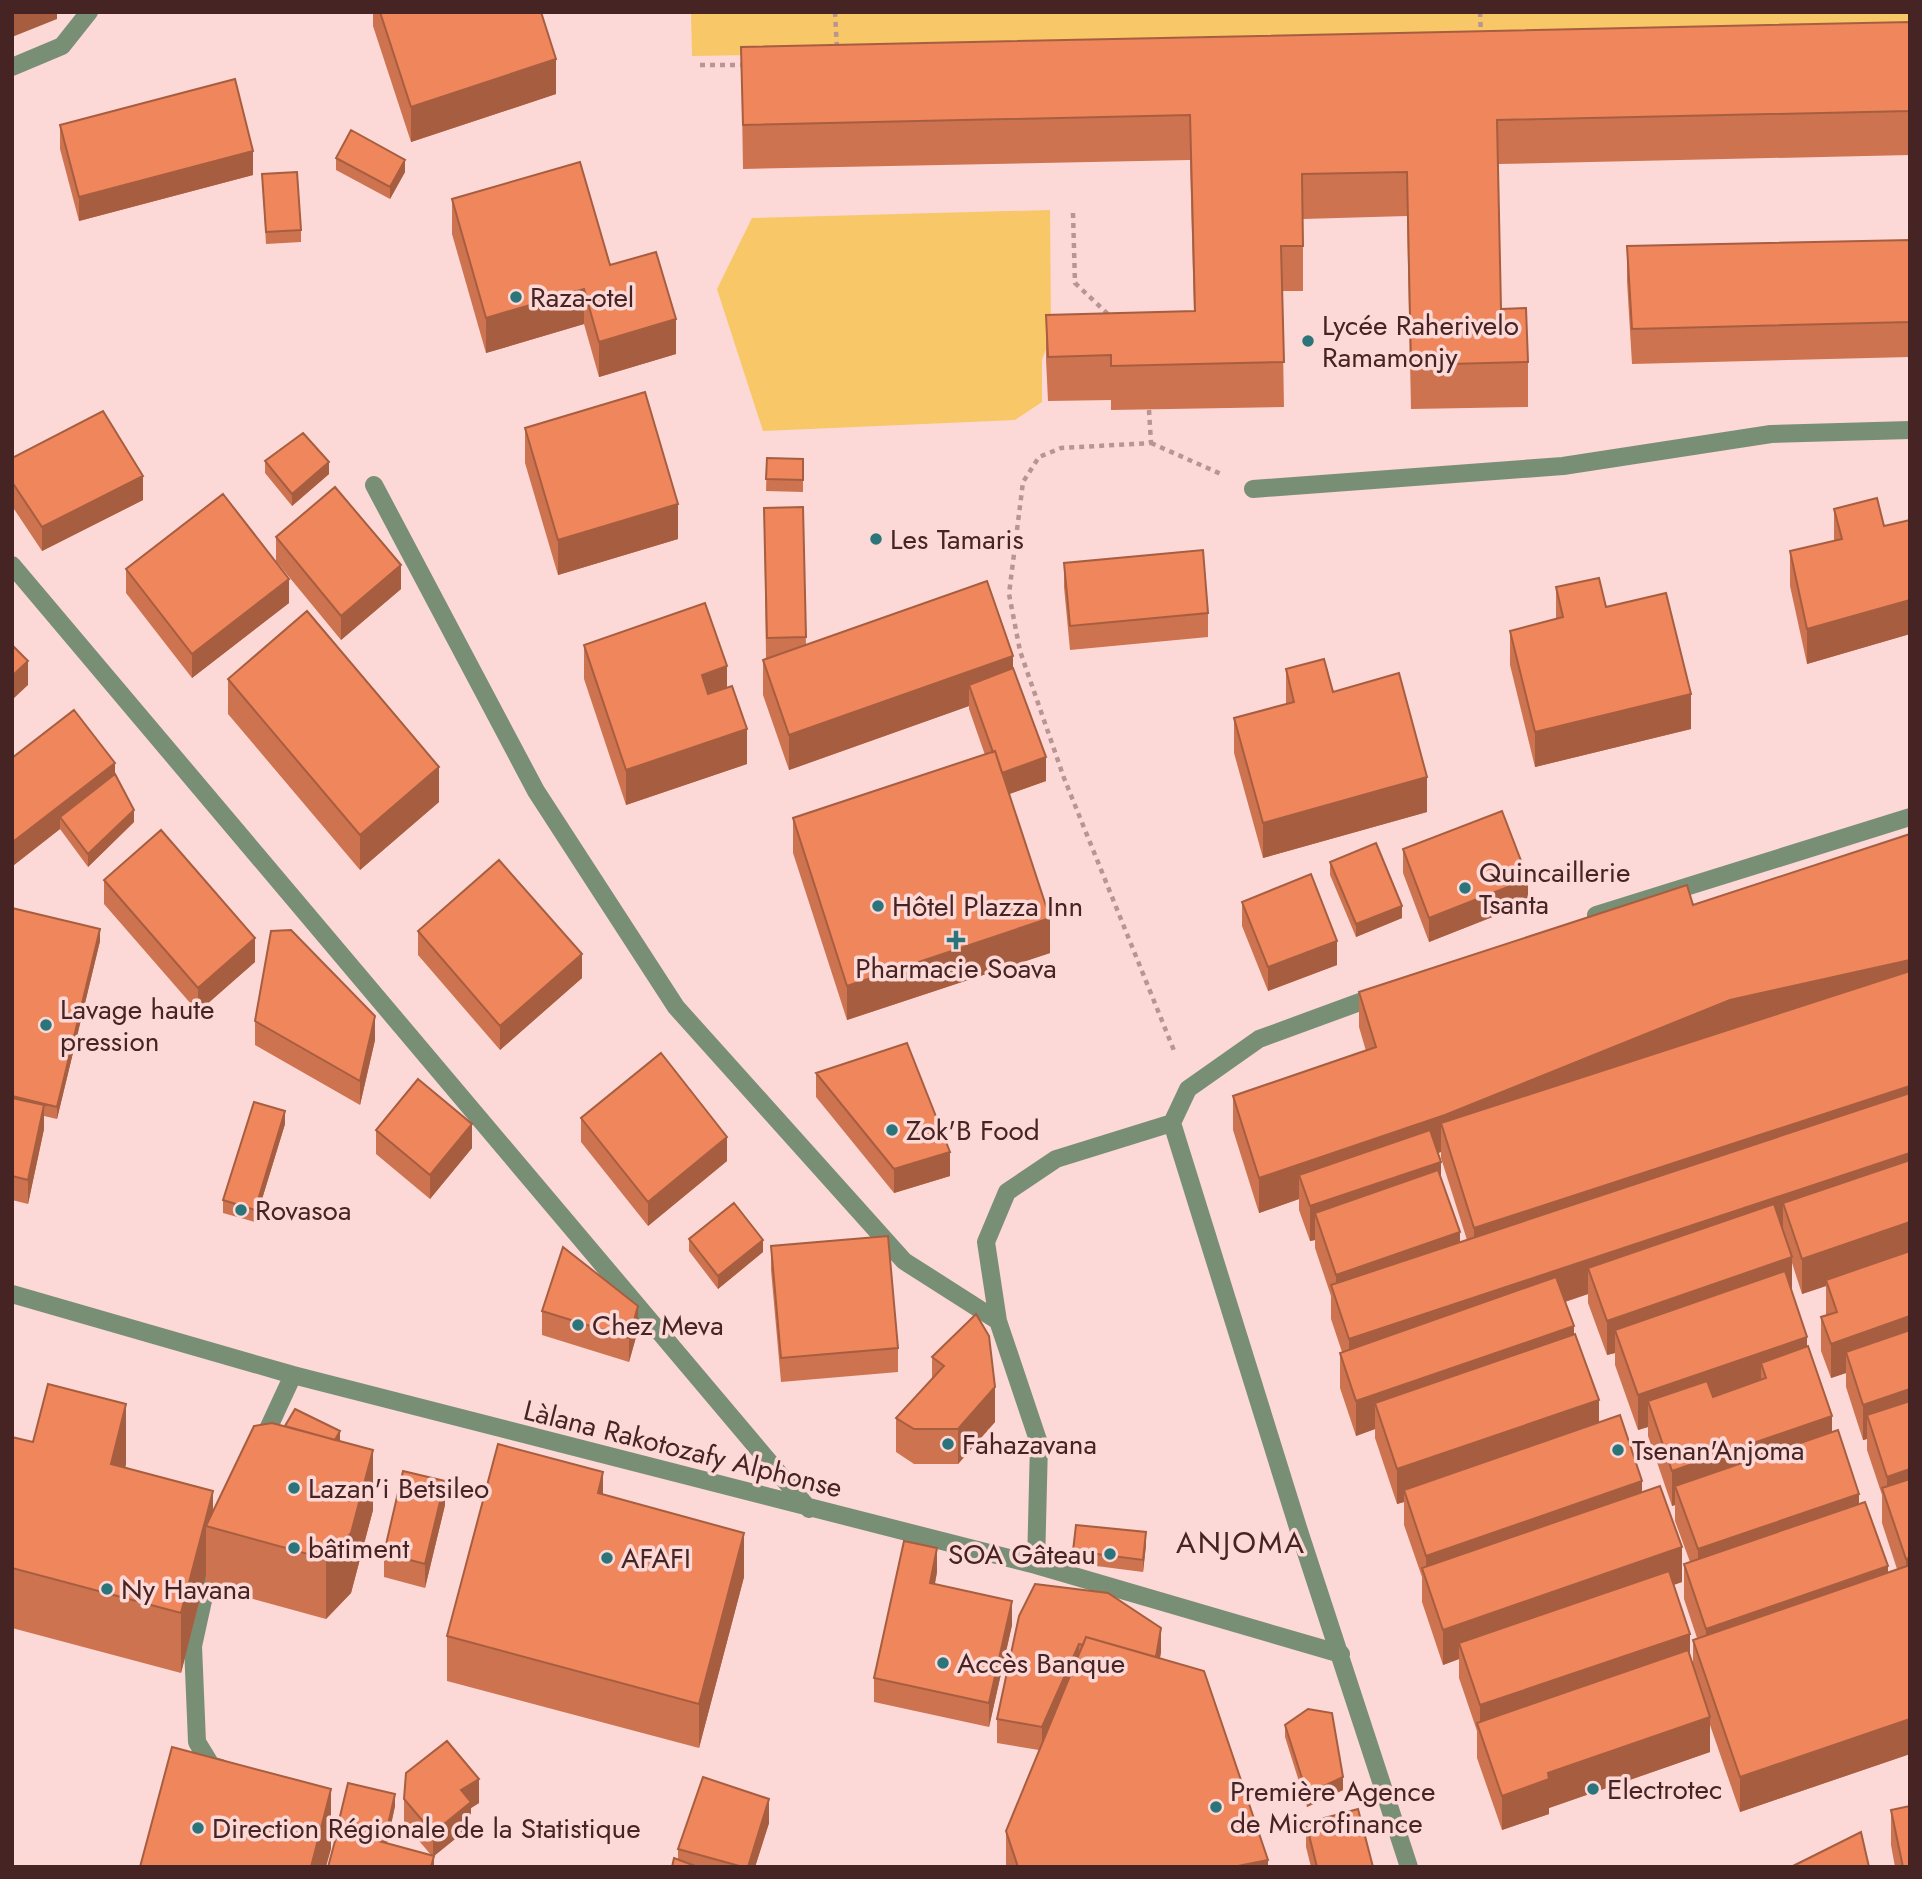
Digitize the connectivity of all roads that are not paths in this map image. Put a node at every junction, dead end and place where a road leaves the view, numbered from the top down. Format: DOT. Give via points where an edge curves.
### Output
graph roads {
  1 [pos="89,12"];
  2 [pos="12,67"];
  3 [pos="1910,430"];
  4 [pos="374,485"];
  5 [pos="1253,489"];
  6 [pos="12,565"];
  7 [pos="1910,817"];
  8 [pos="1578,922"];
  9 [pos="1400,988"];
  10 [pos="1172,1123"];
  11 [pos="12,1294"];
  12 [pos="998,1321"];
  13 [pos="293,1376"];
  14 [pos="254,1459"];
  15 [pos="809,1509"];
  16 [pos="216,1543"];
  17 [pos="1036,1565"];
  18 [pos="1341,1654"];
  19 [pos="236,1771"];
  20 [pos="1409,1867"];
  1 -- 2 [label="street" via="62,46"];
  3 -- 5 [label="street" via="1771,434 1563,466"];
  4 -- 12 [label="street" via="536,791 676,1007 904,1261"];
  6 -- 15 [label="street"];
  7 -- 8 [label="street"];
  9 -- 10 [label="street" via="1259,1039 1188,1089"];
  10 -- 12 [label="street" via="1056,1159 1007,1192 986,1242"];
  10 -- 18 [label="street"];
  11 -- 13 [label="street, Làlana Rakotozafy Alphonse"];
  12 -- 17 [label="street" via="1039,1443"];
  13 -- 14 [label="street"];
  13 -- 15 [label="street, Làlana Rakotozafy Alphonse"];
  15 -- 17 [label="street, Làlana Rakotozafy Alphonse"];
  16 -- 19 [label="street" via="193,1646 197,1742 211,1765"];
  17 -- 18 [label="street, Làlana Rakotozafy Alphonse"];
  18 -- 20 [label="street"];
}
